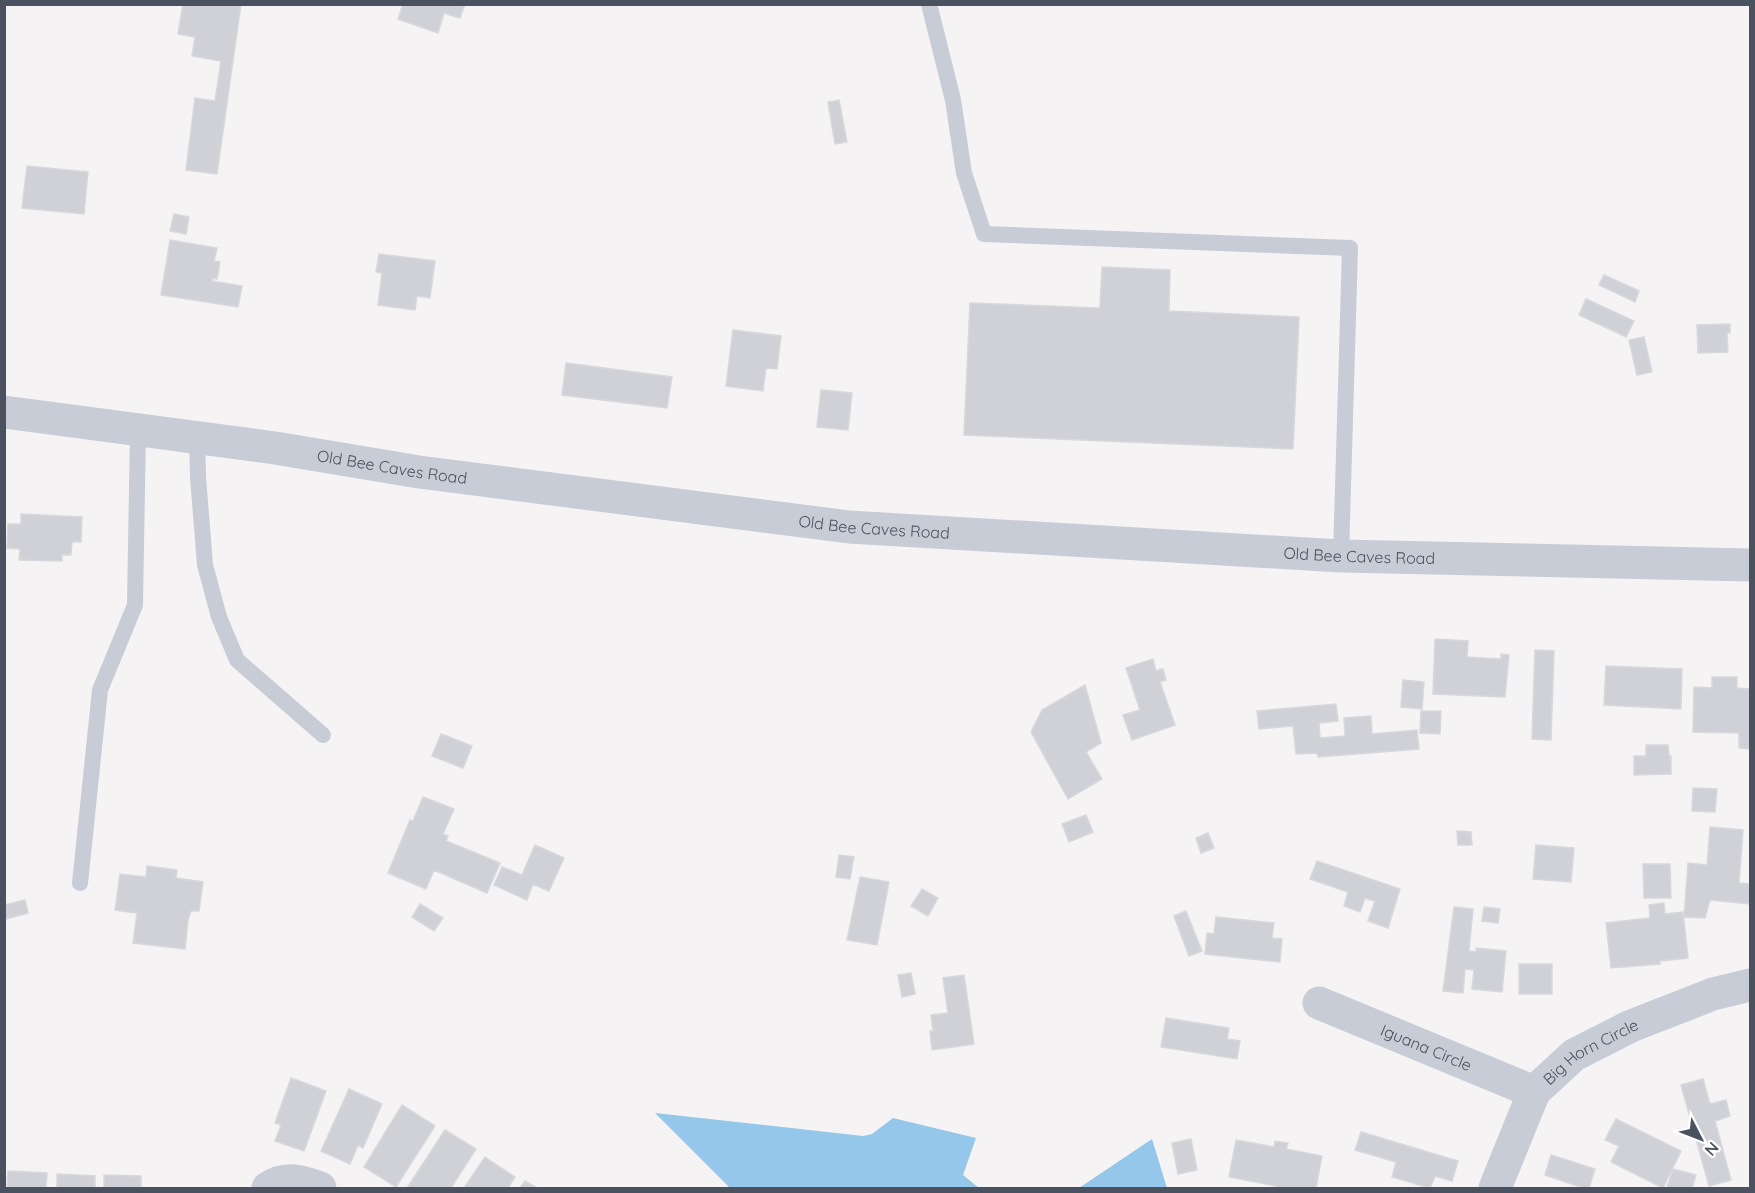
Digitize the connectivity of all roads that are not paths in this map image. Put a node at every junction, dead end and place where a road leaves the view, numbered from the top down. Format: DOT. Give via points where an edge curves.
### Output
graph roads {
  1 [pos="929,4"];
  2 [pos="4,412"];
  3 [pos="138,430"];
  4 [pos="196,438"];
  5 [pos="1341,556"];
  6 [pos="1750,565"];
  7 [pos="323,735"];
  8 [pos="80,883"];
  9 [pos="1750,985"];
  10 [pos="1318,1003"];
  11 [pos="1534,1092"];
  12 [pos="268,1188"];
  13 [pos="320,1188"];
  14 [pos="1495,1188"];
  1 -- 5 [label="lane" via="953,100 964,173 984,234 1350,248"];
  2 -- 3 [label="street, Old Bee Caves Road"];
  3 -- 4 [label="street, Old Bee Caves Road"];
  3 -- 8 [label="lane" via="135,605 100,690"];
  4 -- 5 [label="street, Old Bee Caves Road" via="419,472 849,527"];
  4 -- 7 [label="lane" via="205,565 219,618 237,660"];
  5 -- 6 [label="street, Old Bee Caves Road"];
  9 -- 11 [label="street, Big Horn Circle" via="1713,994 1631,1026 1574,1055"];
  10 -- 11 [label="street, Iguana Circle"];
  11 -- 14 [label="street, Big Horn Circle"];
  12 -- 13 [label="street" via="296,1180"];
}
